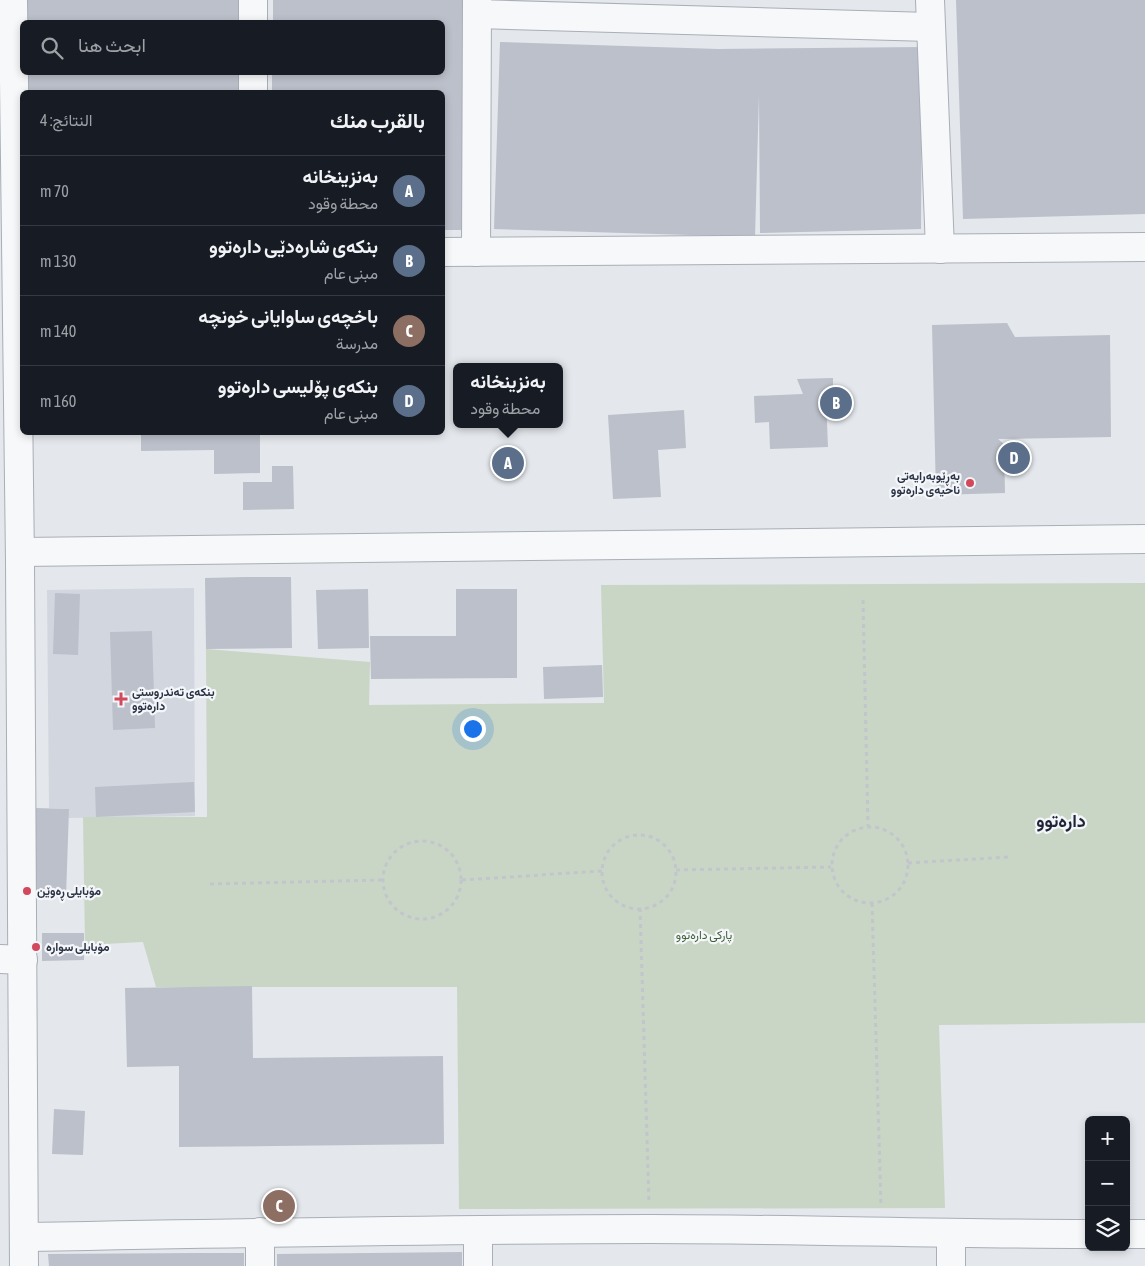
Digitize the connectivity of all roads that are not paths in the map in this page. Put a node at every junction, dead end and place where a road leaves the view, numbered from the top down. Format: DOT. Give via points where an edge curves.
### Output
graph roads {
  1 [pos="13,0"];
  2 [pos="253,0"];
  3 [pos="930,0"];
  4 [pos="477,7"];
  5 [pos="253,20"];
  6 [pos="930,27"];
  7 [pos="253,75"];
  8 [pos="253,90"];
  9 [pos="1145,247"];
  10 [pos="940,249"];
  11 [pos="445,252"];
  12 [pos="476,252"];
  13 [pos="19,260"];
  14 [pos="1145,539"];
  15 [pos="12,553"];
  16 [pos="11,960"];
  17 [pos="11,1125"];
  18 [pos="478,1230"];
  19 [pos="260,1232"];
  20 [pos="951,1234"];
  21 [pos="1085,1234"];
  22 [pos="1130,1234"];
  23 [pos="1145,1234"];
  24 [pos="24,1237"];
  25 [pos="24,1266"];
  26 [pos="260,1266"];
  27 [pos="478,1266"];
  28 [pos="951,1266"];
  1 -- 13 [label="street"];
  2 -- 5 [label="street"];
  3 -- 6 [label="street"];
  4 -- 6 [label="street"];
  4 -- 12 [label="street"];
  6 -- 10 [label="street"];
  7 -- 8 [label="street"];
  9 -- 10 [label="street"];
  10 -- 12 [label="street"];
  11 -- 12 [label="street"];
  13 -- 15 [label="street"];
  14 -- 15 [label="street"];
  15 -- 16 [label="street"];
  16 -- 17 [label="street"];
  17 -- 24 [label="street"];
  18 -- 19 [label="street"];
  18 -- 20 [label="street"];
  18 -- 27 [label="street"];
  19 -- 24 [label="street"];
  19 -- 26 [label="street"];
  20 -- 21 [label="street"];
  20 -- 28 [label="street"];
  22 -- 23 [label="street"];
  24 -- 25 [label="street"];
}
